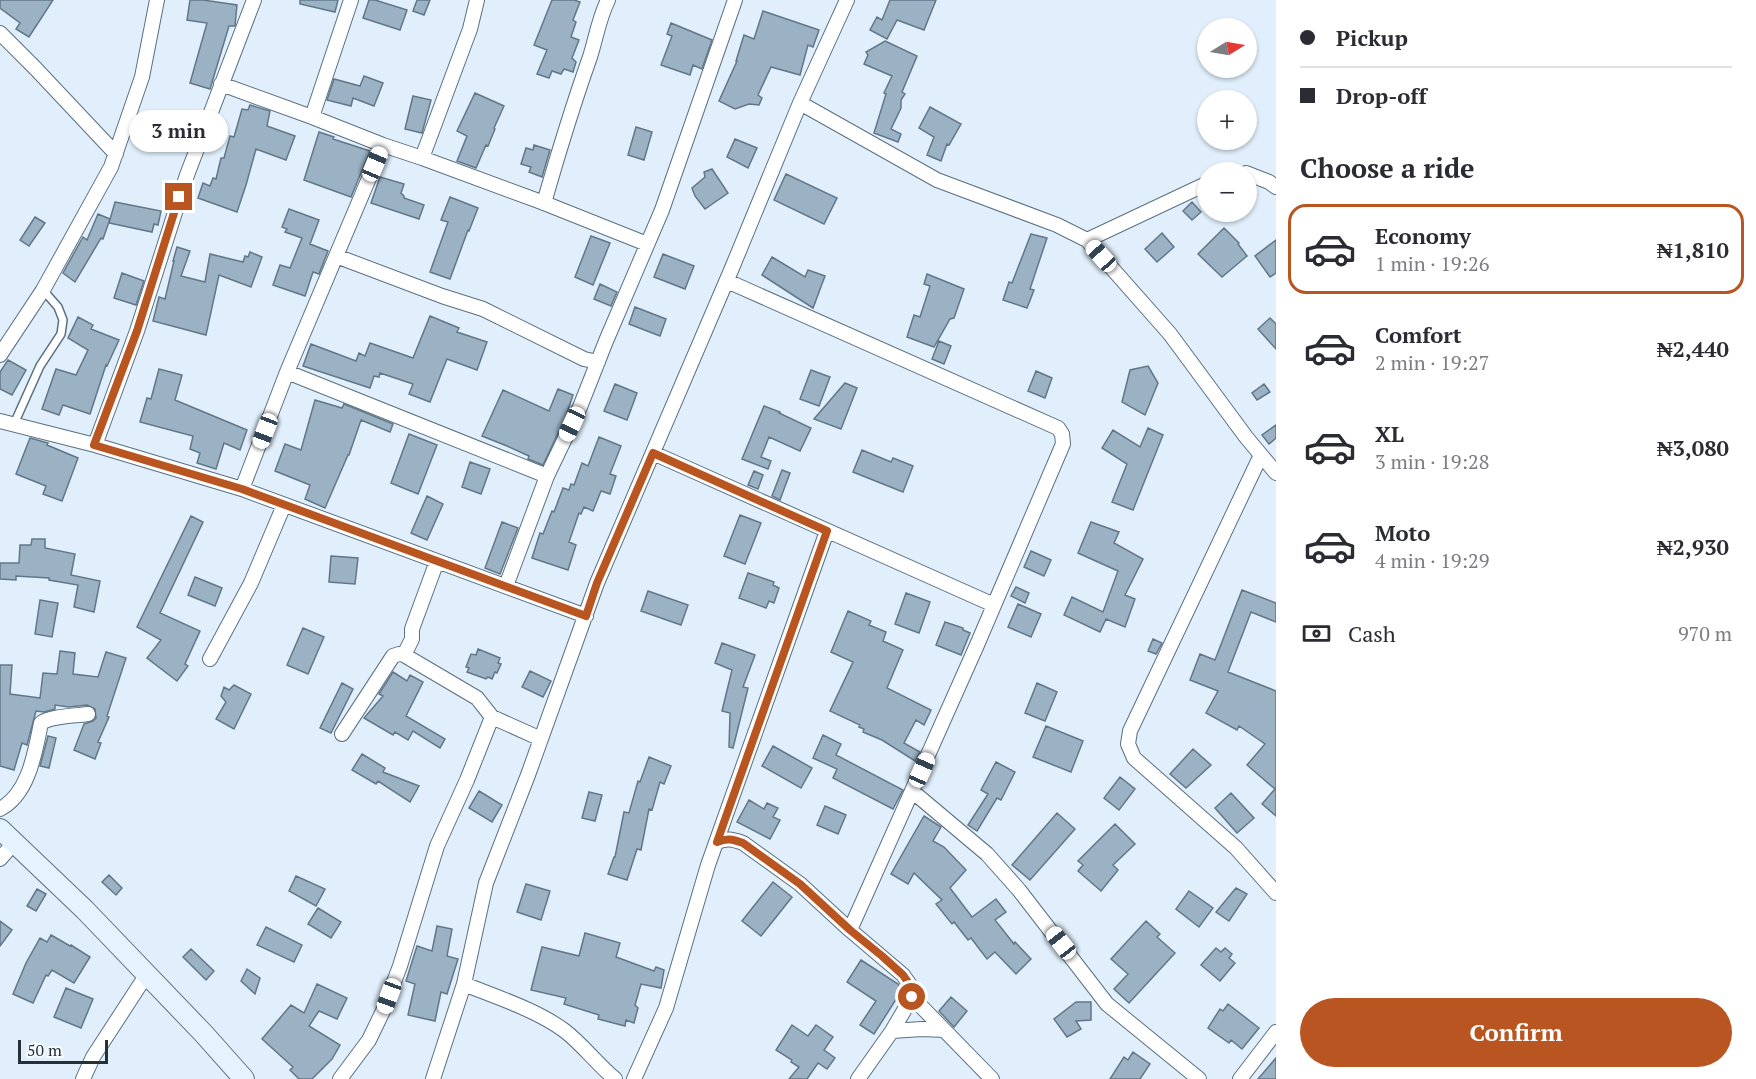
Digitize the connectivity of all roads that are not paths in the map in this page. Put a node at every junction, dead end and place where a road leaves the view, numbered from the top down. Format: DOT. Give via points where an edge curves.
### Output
graph roads {
  1 [pos="157,0"];
  2 [pos="254,0"];
  3 [pos="351,0"];
  4 [pos="477,0"];
  5 [pos="608,0"];
  6 [pos="735,0"];
  7 [pos="847,0"];
  8 [pos="0,33"];
  9 [pos="221,84"];
  10 [pos="800,103"];
  11 [pos="312,117"];
  12 [pos="383,145"];
  13 [pos="116,154"];
  14 [pos="422,158"];
  15 [pos="1257,177"];
  16 [pos="1276,187"];
  17 [pos="1197,188"];
  18 [pos="544,203"];
  19 [pos="1087,240"];
  20 [pos="647,244"];
  21 [pos="336,256"];
  22 [pos="727,281"];
  23 [pos="43,290"];
  24 [pos="0,355"];
  25 [pos="598,362"];
  26 [pos="287,372"];
  27 [pos="0,421"];
  28 [pos="14,424"];
  29 [pos="94,445"];
  30 [pos="653,453"];
  31 [pos="1261,455"];
  32 [pos="1276,473"];
  33 [pos="548,476"];
  34 [pos="242,489"];
  35 [pos="284,505"];
  36 [pos="827,531"];
  37 [pos="437,561"];
  38 [pos="506,586"];
  39 [pos="994,605"];
  40 [pos="586,616"];
  41 [pos="404,655"];
  42 [pos="210,659"];
  43 [pos="88,714"];
  44 [pos="492,717"];
  45 [pos="342,734"];
  46 [pos="541,739"];
  47 [pos="912,791"];
  48 [pos="0,809"];
  49 [pos="7,836"];
  50 [pos="717,842"];
  51 [pos="0,859"];
  52 [pos="1276,893"];
  53 [pos="850,930"];
  54 [pos="147,974"];
  55 [pos="464,984"];
  56 [pos="912,997"];
  57 [pos="944,1030"];
  58 [pos="892,1031"];
  59 [pos="1276,1032"];
  60 [pos="83,1079"];
  61 [pos="244,1079"];
  62 [pos="340,1079"];
  63 [pos="434,1079"];
  64 [pos="615,1079"];
  65 [pos="634,1079"];
  66 [pos="858,1079"];
  67 [pos="992,1079"];
  68 [pos="1199,1079"];
  69 [pos="1240,1079"];
  1 -- 13 [label="street" via="142,77"];
  2 -- 9 [label="street"];
  3 -- 11 [label="street"];
  4 -- 14 [label="street"];
  5 -- 18 [label="street"];
  6 -- 20 [label="street"];
  7 -- 10 [label="street"];
  8 -- 13 [label="street"];
  9 -- 11 [label="street"];
  9 -- 29 [label="street"];
  10 -- 19 [label="street" via="938,180"];
  10 -- 22 [label="street"];
  11 -- 12 [label="street"];
  12 -- 14 [label="street"];
  12 -- 21 [label="street"];
  13 -- 23 [label="street"];
  14 -- 18 [label="street"];
  15 -- 16 [label="street"];
  17 -- 19 [label="street"];
  18 -- 20 [label="street"];
  19 -- 31 [label="street" via="1170,334"];
  20 -- 25 [label="street"];
  21 -- 25 [label="street" via="483,309 584,359"];
  21 -- 26 [label="street"];
  22 -- 30 [label="street"];
  22 -- 39 [label="street" via="1058,428 1063,444"];
  23 -- 24 [label="street"];
  23 -- 28 [label="lane" via="63,320 61,334 40,366"];
  25 -- 33 [label="street"];
  26 -- 33 [label="street"];
  26 -- 34 [label="street"];
  27 -- 28 [label="street"];
  28 -- 29 [label="street"];
  29 -- 34 [label="street"];
  30 -- 36 [label="street"];
  30 -- 40 [label="street"];
  31 -- 32 [label="street"];
  31 -- 52 [label="street" via="1130,730 1128,744 1134,758 1236,848"];
  33 -- 38 [label="street"];
  34 -- 35 [label="street"];
  35 -- 37 [label="street"];
  35 -- 42 [label="street" via="251,583"];
  36 -- 39 [label="street"];
  36 -- 50 [label="street"];
  37 -- 38 [label="street"];
  37 -- 41 [label="street"];
  38 -- 40 [label="street"];
  39 -- 47 [label="street"];
  40 -- 46 [label="street"];
  41 -- 44 [label="street" via="477,698"];
  41 -- 45 [label="street" via="393,656"];
  43 -- 48 [label="street" via="48,718 41,723 24,784 13,801"];
  44 -- 46 [label="street"];
  44 -- 62 [label="street" via="437,846 383,1011 369,1040"];
  46 -- 55 [label="street" via="486,883"];
  47 -- 53 [label="street"];
  47 -- 68 [label="street" via="987,854 1107,1004"];
  49 -- 51 [label="street"];
  49 -- 54 [label="street"];
  50 -- 53 [label="street" via="732,838 743,843 800,884"];
  50 -- 65 [label="street" via="666,1008"];
  53 -- 56 [label="street" via="903,975 912,988"];
  54 -- 60 [label="street"];
  54 -- 61 [label="street"];
  55 -- 63 [label="street"];
  55 -- 64 [label="street" via="565,1031"];
  56 -- 57 [label="street"];
  56 -- 58 [label="street"];
  57 -- 58 [label="street"];
  57 -- 67 [label="street"];
  58 -- 66 [label="street"];
  59 -- 69 [label="street"];
}
